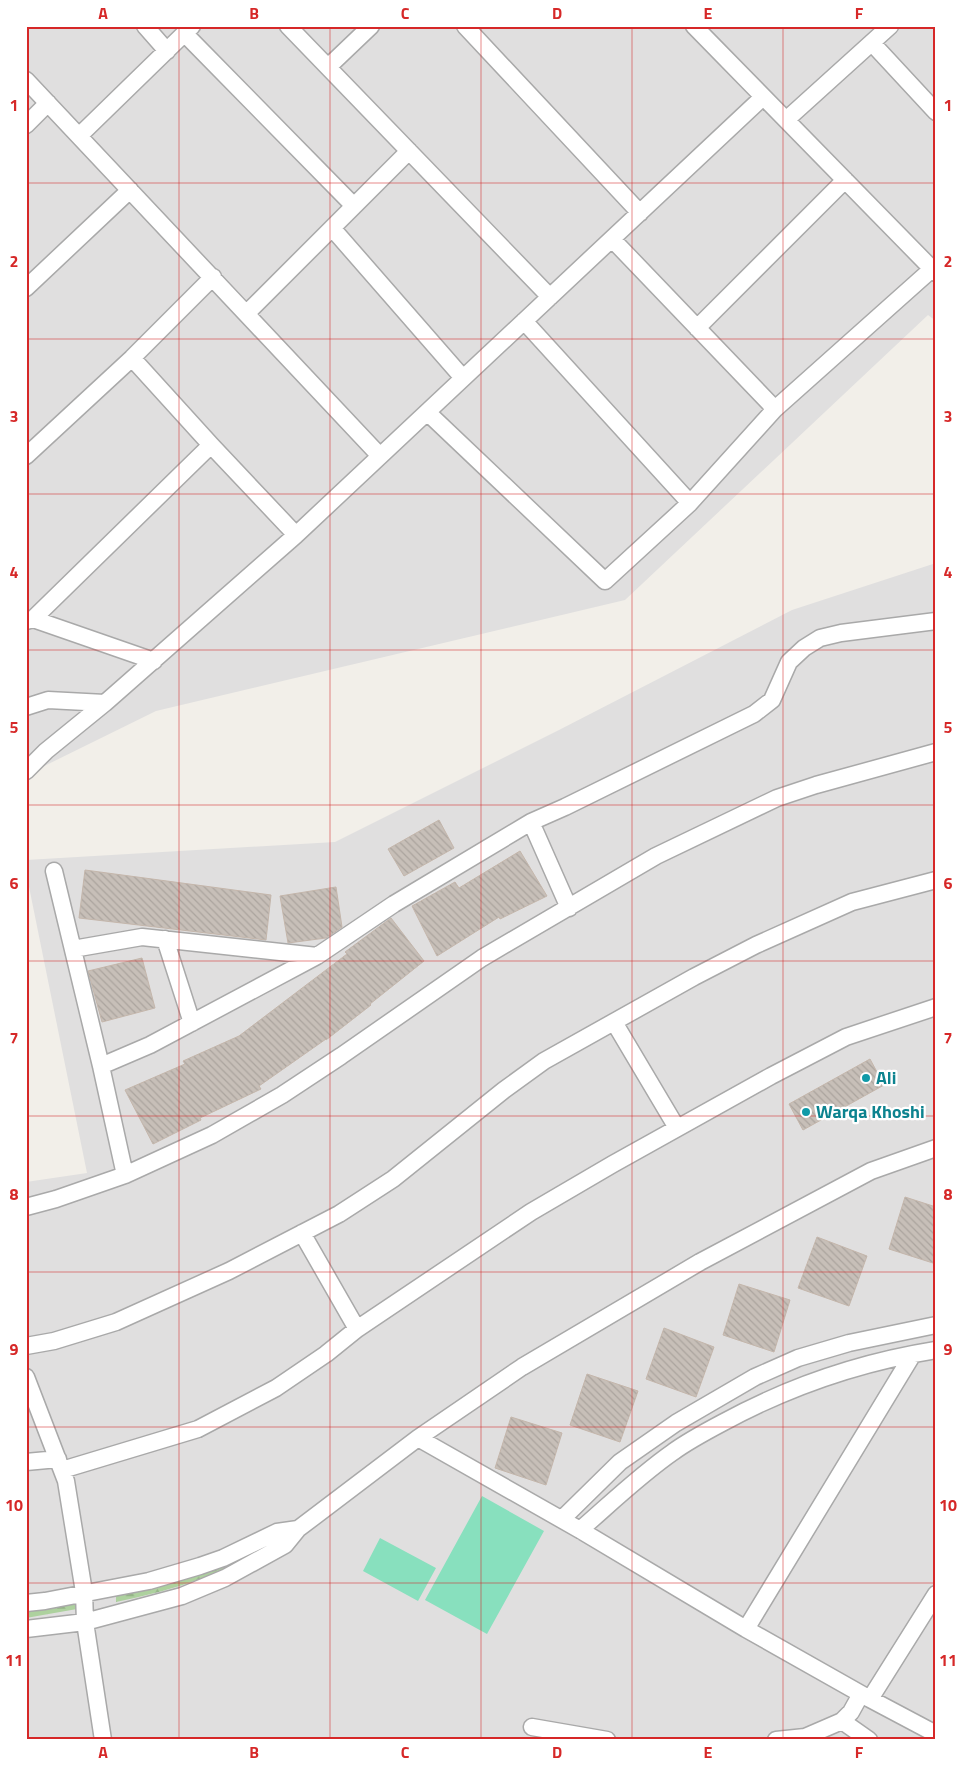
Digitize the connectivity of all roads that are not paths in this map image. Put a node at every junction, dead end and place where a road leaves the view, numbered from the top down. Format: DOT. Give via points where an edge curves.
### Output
graph roads {
  1 [pos="145,26"];
  2 [pos="288,26"];
  3 [pos="370,26"];
  4 [pos="465,26"];
  5 [pos="694,26"];
  6 [pos="890,26"];
  7 [pos="188,30"];
  8 [pos="872,43"];
  9 [pos="167,51"];
  10 [pos="328,67"];
  11 [pos="26,80"];
  12 [pos="763,97"];
  13 [pos="48,103"];
  14 [pos="936,112"];
  15 [pos="786,120"];
  16 [pos="26,125"];
  17 [pos="79,136"];
  18 [pos="409,151"];
  19 [pos="845,180"];
  20 [pos="130,190"];
  21 [pos="354,206"];
  22 [pos="640,213"];
  23 [pos="332,228"];
  24 [pos="612,239"];
  25 [pos="934,271"];
  26 [pos="213,277"];
  27 [pos="26,288"];
  28 [pos="550,297"];
  29 [pos="247,313"];
  30 [pos="524,321"];
  31 [pos="697,328"];
  32 [pos="132,358"];
  33 [pos="463,378"];
  34 [pos="774,409"];
  35 [pos="427,412"];
  36 [pos="210,446"];
  37 [pos="26,456"];
  38 [pos="380,456"];
  39 [pos="690,502"];
  40 [pos="296,535"];
  41 [pos="30,620"];
  42 [pos="936,621"];
  43 [pos="154,661"];
  44 [pos="105,703"];
  45 [pos="26,707"];
  46 [pos="46,751"];
  47 [pos="936,752"];
  48 [pos="26,756"];
  49 [pos="26,771"];
  50 [pos="531,822"];
  51 [pos="54,871"];
  52 [pos="936,880"];
  53 [pos="569,908"];
  54 [pos="165,939"];
  55 [pos="73,950"];
  56 [pos="317,956"];
  57 [pos="936,1007"];
  58 [pos="614,1022"];
  59 [pos="192,1023"];
  60 [pos="101,1066"];
  61 [pos="677,1128"];
  62 [pos="936,1148"];
  63 [pos="125,1175"];
  64 [pos="26,1207"];
  65 [pos="302,1233"];
  66 [pos="936,1325"];
  67 [pos="357,1329"];
  68 [pos="26,1346"];
  69 [pos="936,1350"];
  70 [pos="913,1354"];
  71 [pos="26,1377"];
  72 [pos="418,1438"];
  73 [pos="26,1462"];
  74 [pos="60,1465"];
  75 [pos="562,1519"];
  76 [pos="298,1529"];
  77 [pos="580,1530"];
  78 [pos="84,1592"];
  79 [pos="936,1594"];
  80 [pos="26,1603"];
  81 [pos="85,1622"];
  82 [pos="26,1629"];
  83 [pos="746,1629"];
  84 [pos="865,1697"];
  85 [pos="842,1721"];
  86 [pos="532,1728"];
  87 [pos="936,1734"];
  88 [pos="103,1740"];
  89 [pos="607,1740"];
  90 [pos="776,1740"];
  91 [pos="869,1740"];
  1 -- 9 [label="street"];
  2 -- 10 [label="street"];
  3 -- 10 [label="street"];
  4 -- 22 [label="street"];
  5 -- 12 [label="street"];
  6 -- 8 [label="street"];
  7 -- 9 [label="street"];
  7 -- 21 [label="street"];
  8 -- 14 [label="street"];
  8 -- 15 [label="street"];
  9 -- 17 [label="street"];
  10 -- 18 [label="street"];
  11 -- 13 [label="street"];
  12 -- 15 [label="street"];
  12 -- 22 [label="street"];
  13 -- 16 [label="street"];
  13 -- 17 [label="street"];
  15 -- 19 [label="street"];
  17 -- 20 [label="street"];
  18 -- 21 [label="street"];
  18 -- 28 [label="street"];
  19 -- 25 [label="street"];
  19 -- 31 [label="street"];
  20 -- 26 [label="street"];
  20 -- 27 [label="street"];
  21 -- 23 [label="street"];
  22 -- 24 [label="street"];
  23 -- 29 [label="street"];
  23 -- 33 [label="street"];
  24 -- 28 [label="street"];
  24 -- 31 [label="street"];
  25 -- 34 [label="street"];
  26 -- 29 [label="street"];
  26 -- 32 [label="street"];
  28 -- 30 [label="street"];
  29 -- 38 [label="street"];
  30 -- 33 [label="street"];
  30 -- 39 [label="street"];
  31 -- 34 [label="street"];
  32 -- 36 [label="street"];
  32 -- 37 [label="street"];
  33 -- 35 [label="street"];
  34 -- 39 [label="street"];
  35 -- 38 [label="street"];
  35 -- 39 [label="street" via="605,581"];
  36 -- 40 [label="street"];
  36 -- 41 [label="street"];
  38 -- 40 [label="street"];
  40 -- 43 [label="street"];
  41 -- 43 [label="street"];
  42 -- 50 [label="street" via="820,638 789,662 772,700 754,714"];
  43 -- 44 [label="street"];
  44 -- 45 [label="street" via="48,700"];
  44 -- 46 [label="street"];
  46 -- 48 [label="street"];
  46 -- 49 [label="street"];
  47 -- 53 [label="street" via="777,798 656,856"];
  50 -- 53 [label="street"];
  50 -- 56 [label="street" via="394,904"];
  51 -- 55 [label="street"];
  52 -- 58 [label="street" via="852,902 819,916 694,977"];
  53 -- 63 [label="street" via="482,958 282,1095 212,1135"];
  54 -- 55 [label="street" via="142,936"];
  54 -- 56 [label="street"];
  54 -- 59 [label="street"];
  55 -- 60 [label="street"];
  56 -- 59 [label="street"];
  57 -- 61 [label="street" via="846,1037"];
  58 -- 61 [label="street"];
  58 -- 65 [label="street" via="544,1061 393,1179 340,1214"];
  59 -- 60 [label="street" via="150,1046"];
  60 -- 63 [label="street"];
  61 -- 67 [label="street" via="531,1212"];
  62 -- 72 [label="street" via="871,1171 700,1262 522,1367"];
  63 -- 64 [label="street"];
  65 -- 67 [label="street"];
  65 -- 68 [label="street" via="229,1271 116,1322"];
  66 -- 75 [label="street" via="849,1343 798,1358 755,1377 676,1423 620,1462"];
  67 -- 74 [label="street" via="276,1388 198,1429"];
  69 -- 70 [label="street"];
  70 -- 77 [label="street" via="816,1380 746,1410 674,1451"];
  70 -- 83 [label="street"];
  71 -- 74 [label="street"];
  72 -- 75 [label="street"];
  72 -- 76 [label="street"];
  73 -- 74 [label="street"];
  74 -- 78 [label="street" via="66,1481"];
  75 -- 77 [label="street"];
  76 -- 78 [label="street" via="277,1532 200,1566 149,1581"];
  76 -- 81 [label="street" via="285,1545 204,1587"];
  77 -- 83 [label="street"];
  78 -- 80 [label="street"];
  78 -- 81 [label="street"];
  79 -- 84 [label="street"];
  81 -- 82 [label="street"];
  81 -- 88 [label="street"];
  83 -- 84 [label="street"];
  84 -- 85 [label="street"];
  84 -- 87 [label="street"];
  85 -- 90 [label="street" via="805,1737"];
  85 -- 91 [label="street"];
  86 -- 89 [label="street"];
}
